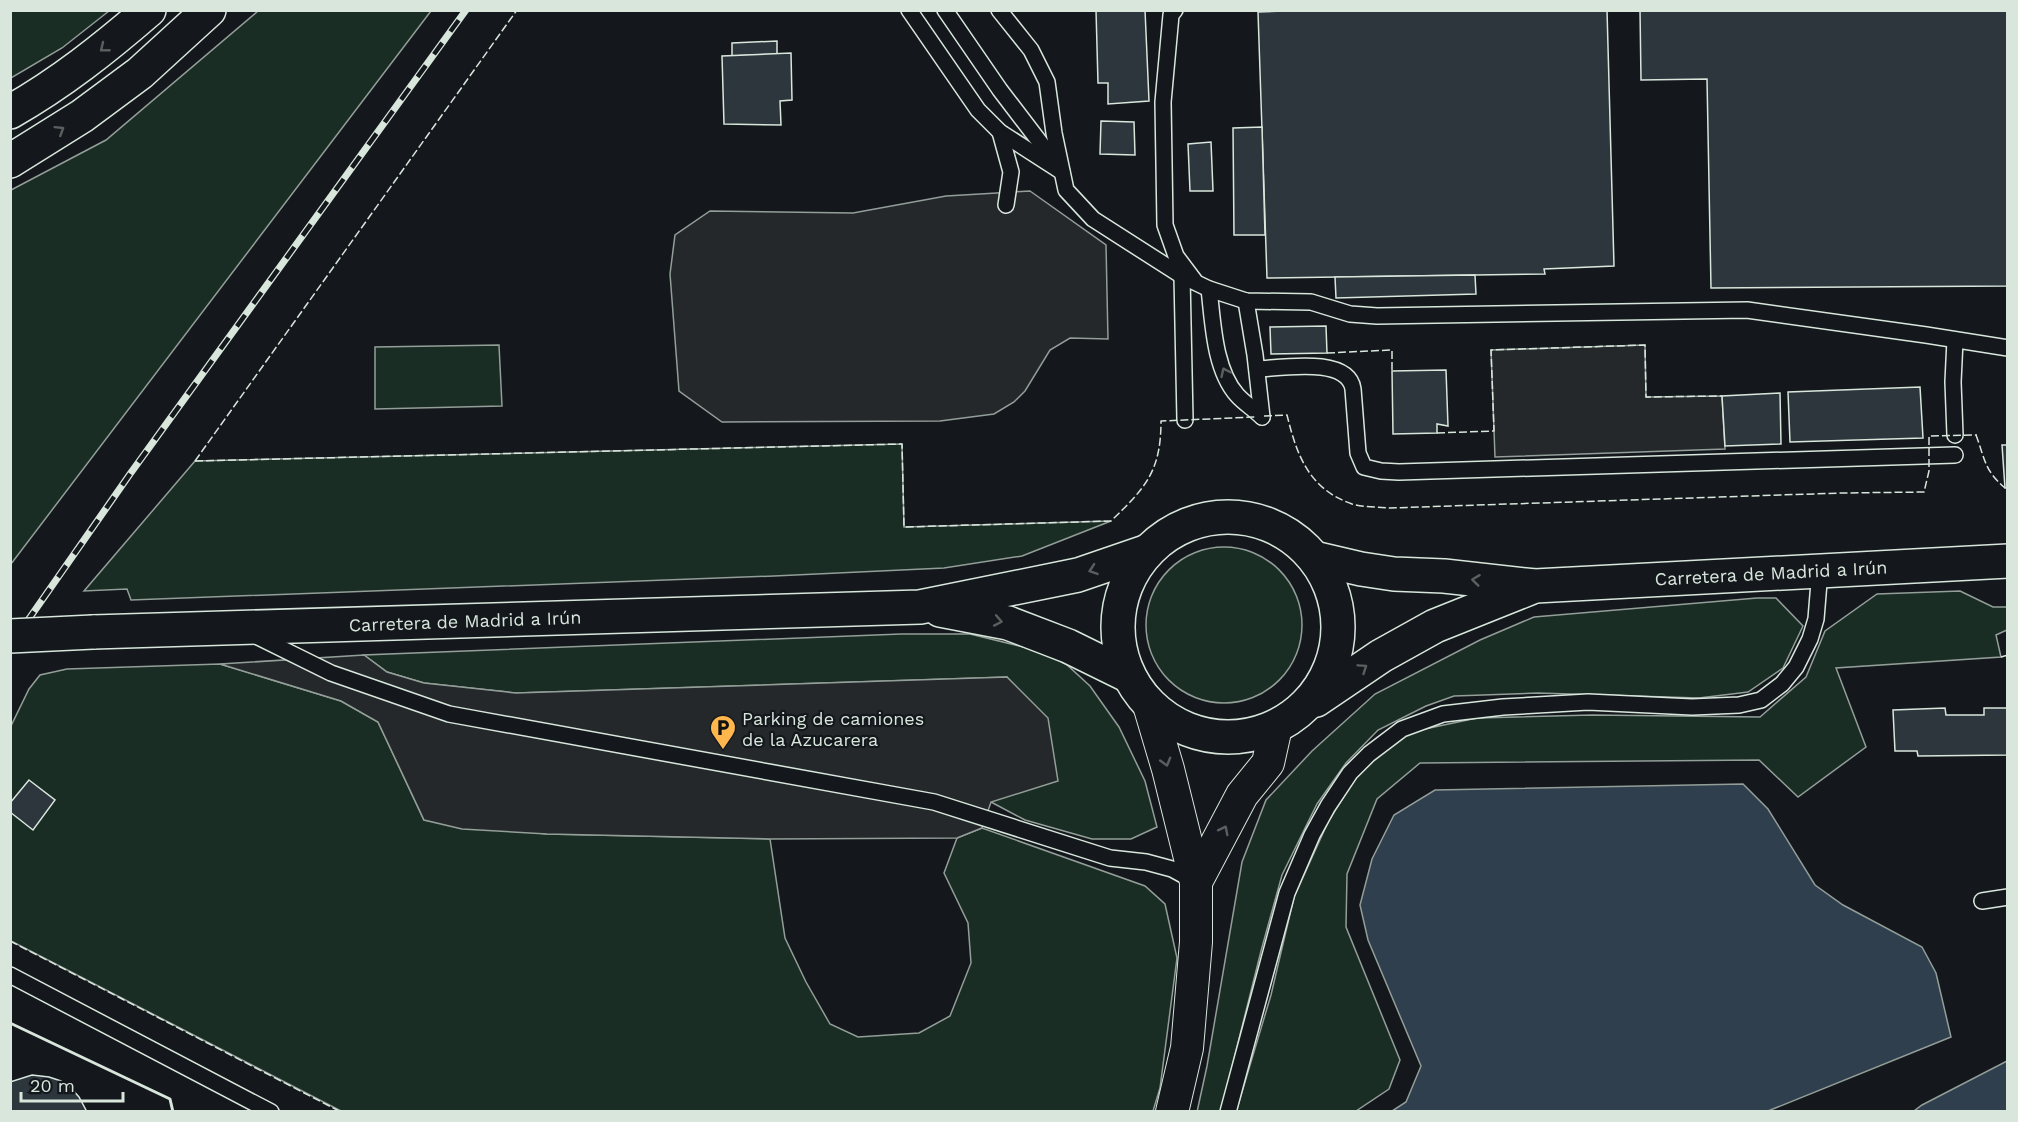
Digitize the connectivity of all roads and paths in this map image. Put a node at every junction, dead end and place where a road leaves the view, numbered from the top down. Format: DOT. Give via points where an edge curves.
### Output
graph roads {
  1 [pos="149,10"];
  2 [pos="209,10"];
  3 [pos="909,10"];
  4 [pos="945,10"];
  5 [pos="999,10"];
  6 [pos="1175,10"];
  7 [pos="10,112"];
  8 [pos="1000,132"];
  9 [pos="10,161"];
  10 [pos="1062,172"];
  11 [pos="1006,205"];
  12 [pos="1196,282"];
  13 [pos="1246,301"];
  14 [pos="1955,340"];
  15 [pos="2007,348"];
  16 [pos="1257,369"];
  17 [pos="1185,420"];
  18 [pos="1954,435"];
  19 [pos="1955,455"];
  20 [pos="1148,551"];
  21 [pos="1314,558"];
  22 [pos="2007,561"];
  23 [pos="1820,570"];
  24 [pos="1534,586"];
  25 [pos="920,607"];
  26 [pos="241,628"];
  27 [pos="10,636"];
  28 [pos="1129,676"];
  29 [pos="1149,705"];
  30 [pos="1287,720"];
  31 [pos="1196,882"];
  32 [pos="2007,897"];
  33 [pos="1982,902"];
  34 [pos="10,975"];
  35 [pos="253,1108"];
  36 [pos="271,1112"];
  37 [pos="1172,1112"];
  38 [pos="1228,1112"];
  1 -- 7 [label="main road, one-way" via="86,63"];
  9 -- 2 [label="main road, one-way" via="82,116 140,73"];
  3 -- 8 [label="lane" via="975,106"];
  4 -- 10 [label="lane"];
  5 -- 10 [label="lane" via="1031,50 1047,82"];
  6 -- 12 [label="lane" via="1171,15 1163,102 1166,225 1176,256"];
  8 -- 10 [label="lane"];
  8 -- 11 [label="lane" via="1011,172"];
  10 -- 12 [label="lane" via="1066,190 1093,219"];
  12 -- 13 [label="lane"];
  16 -- 12 [label="lane, one-way" via="1262,417 1236,394 1222,369"];
  12 -- 17 [label="lane"];
  13 -- 14 [label="lane" via="1311,302 1350,314 1377,316 1747,310"];
  13 -- 16 [label="lane"];
  14 -- 15 [label="lane"];
  14 -- 18 [label="lane"];
  16 -- 19 [label="lane" via="1320,367 1347,375 1353,388 1358,453 1364,467 1381,471"];
  20 -- 21 [label="main road" via="1182,527 1222,517 1263,522 1299,543"];
  20 -- 25 [label="main road, one-way" via="1078,575"];
  20 -- 28 [label="main road" via="1134,568 1119,610 1117,633"];
  24 -- 21 [label="main road, one-way" via="1394,574"];
  21 -- 30 [label="main road" via="1334,596 1338,639 1325,680 1313,698"];
  22 -- 23 [label="main road, Carretera de Madrid a Irún"];
  23 -- 24 [label="main road, Carretera de Madrid a Irún"];
  23 -- 38 [label="lane" via="1816,619 1810,639 1796,667 1761,700 1692,707 1587,702 1443,714 1402,729 1369,754 1350,773 1328,806 1287,893"];
  30 -- 24 [label="main road, one-way" via="1381,656 1435,626"];
  25 -- 26 [label="main road, Carretera de Madrid a Irún"];
  25 -- 28 [label="main road, one-way" via="1008,623 1068,646"];
  26 -- 27 [label="main road, Carretera de Madrid a Irún, bridge"];
  26 -- 31 [label="lane" via="331,673 449,714 934,802 1110,858 1172,869"];
  28 -- 29 [label="main road"];
  29 -- 30 [label="main road" via="1167,720 1209,736 1255,735"];
  29 -- 31 [label="street, one-way"];
  31 -- 30 [label="street, one-way" via="1242,795 1268,763"];
  31 -- 37 [label="street" via="1196,942 1187,1048"];
  32 -- 33 [label="lane"];
  34 -- 35 [label="lane"];
  35 -- 36 [label="lane"];
}
